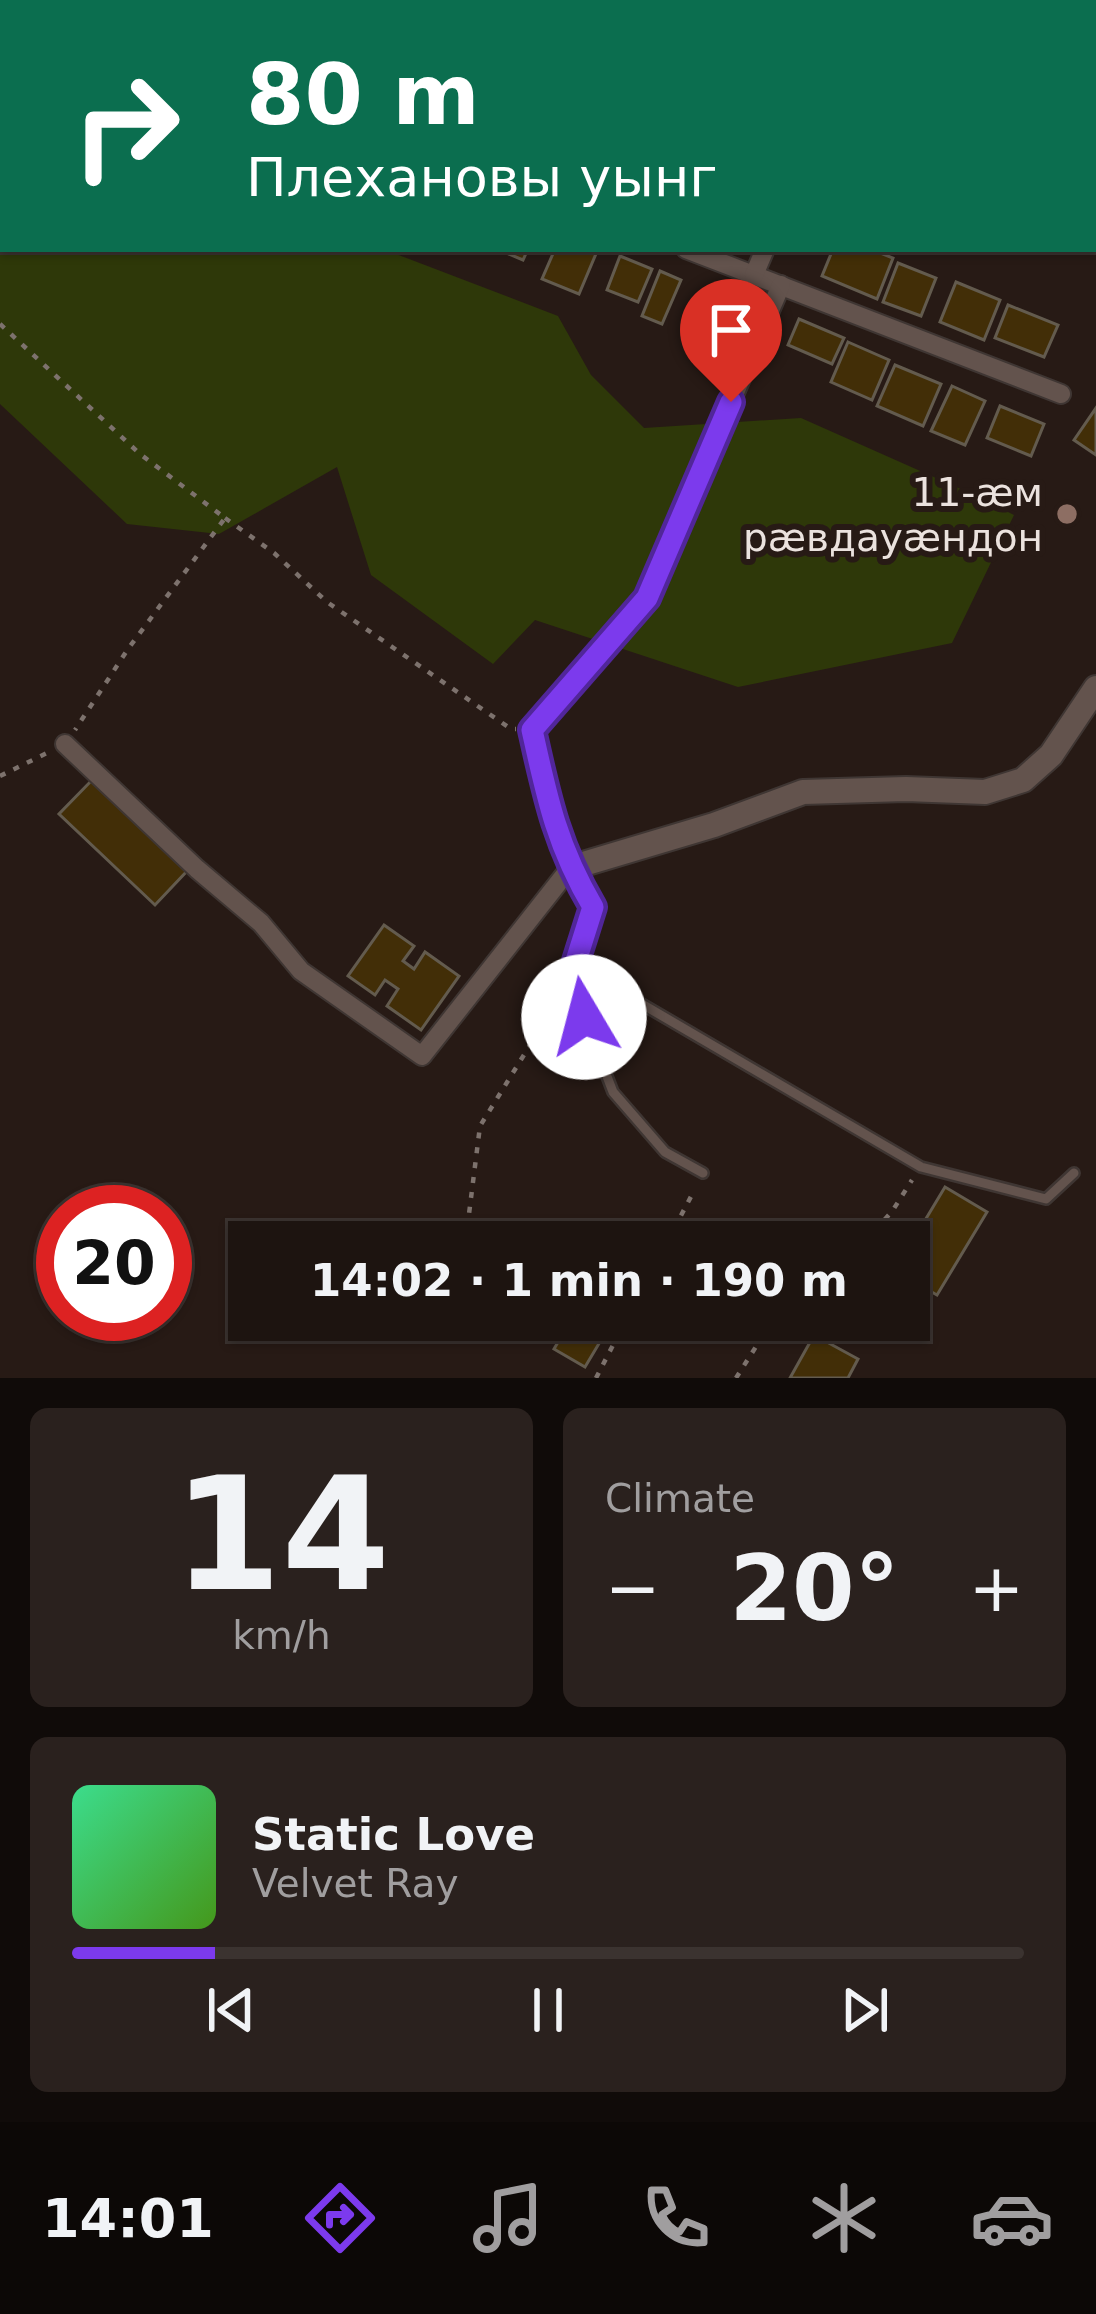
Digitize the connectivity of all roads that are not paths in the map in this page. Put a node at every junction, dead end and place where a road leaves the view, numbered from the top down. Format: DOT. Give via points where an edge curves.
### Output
graph roads {
  1 [pos="694,252"];
  2 [pos="764,252"];
  3 [pos="754,275"];
  4 [pos="782,285"];
  5 [pos="1060,394"];
  6 [pos="1096,688"];
  7 [pos="65,744"];
  8 [pos="570,868"];
  9 [pos="572,972"];
  10 [pos="704,1173"];
  11 [pos="1074,1173"];
  1 -- 3 [label="street"];
  2 -- 3 [label="street"];
  3 -- 4 [label="street"];
  4 -- 5 [label="street"];
  4 -- 8 [label="street" via="647,598 532,730"];
  6 -- 8 [label="street" via="1052,755 1023,780 985,792 803,792"];
  7 -- 8 [label="street" via="301,970 422,1056"];
  8 -- 9 [label="street" via="593,907"];
  9 -- 10 [label="lane" via="613,1092 665,1152"];
  9 -- 11 [label="lane" via="921,1167 1046,1199"];
}
